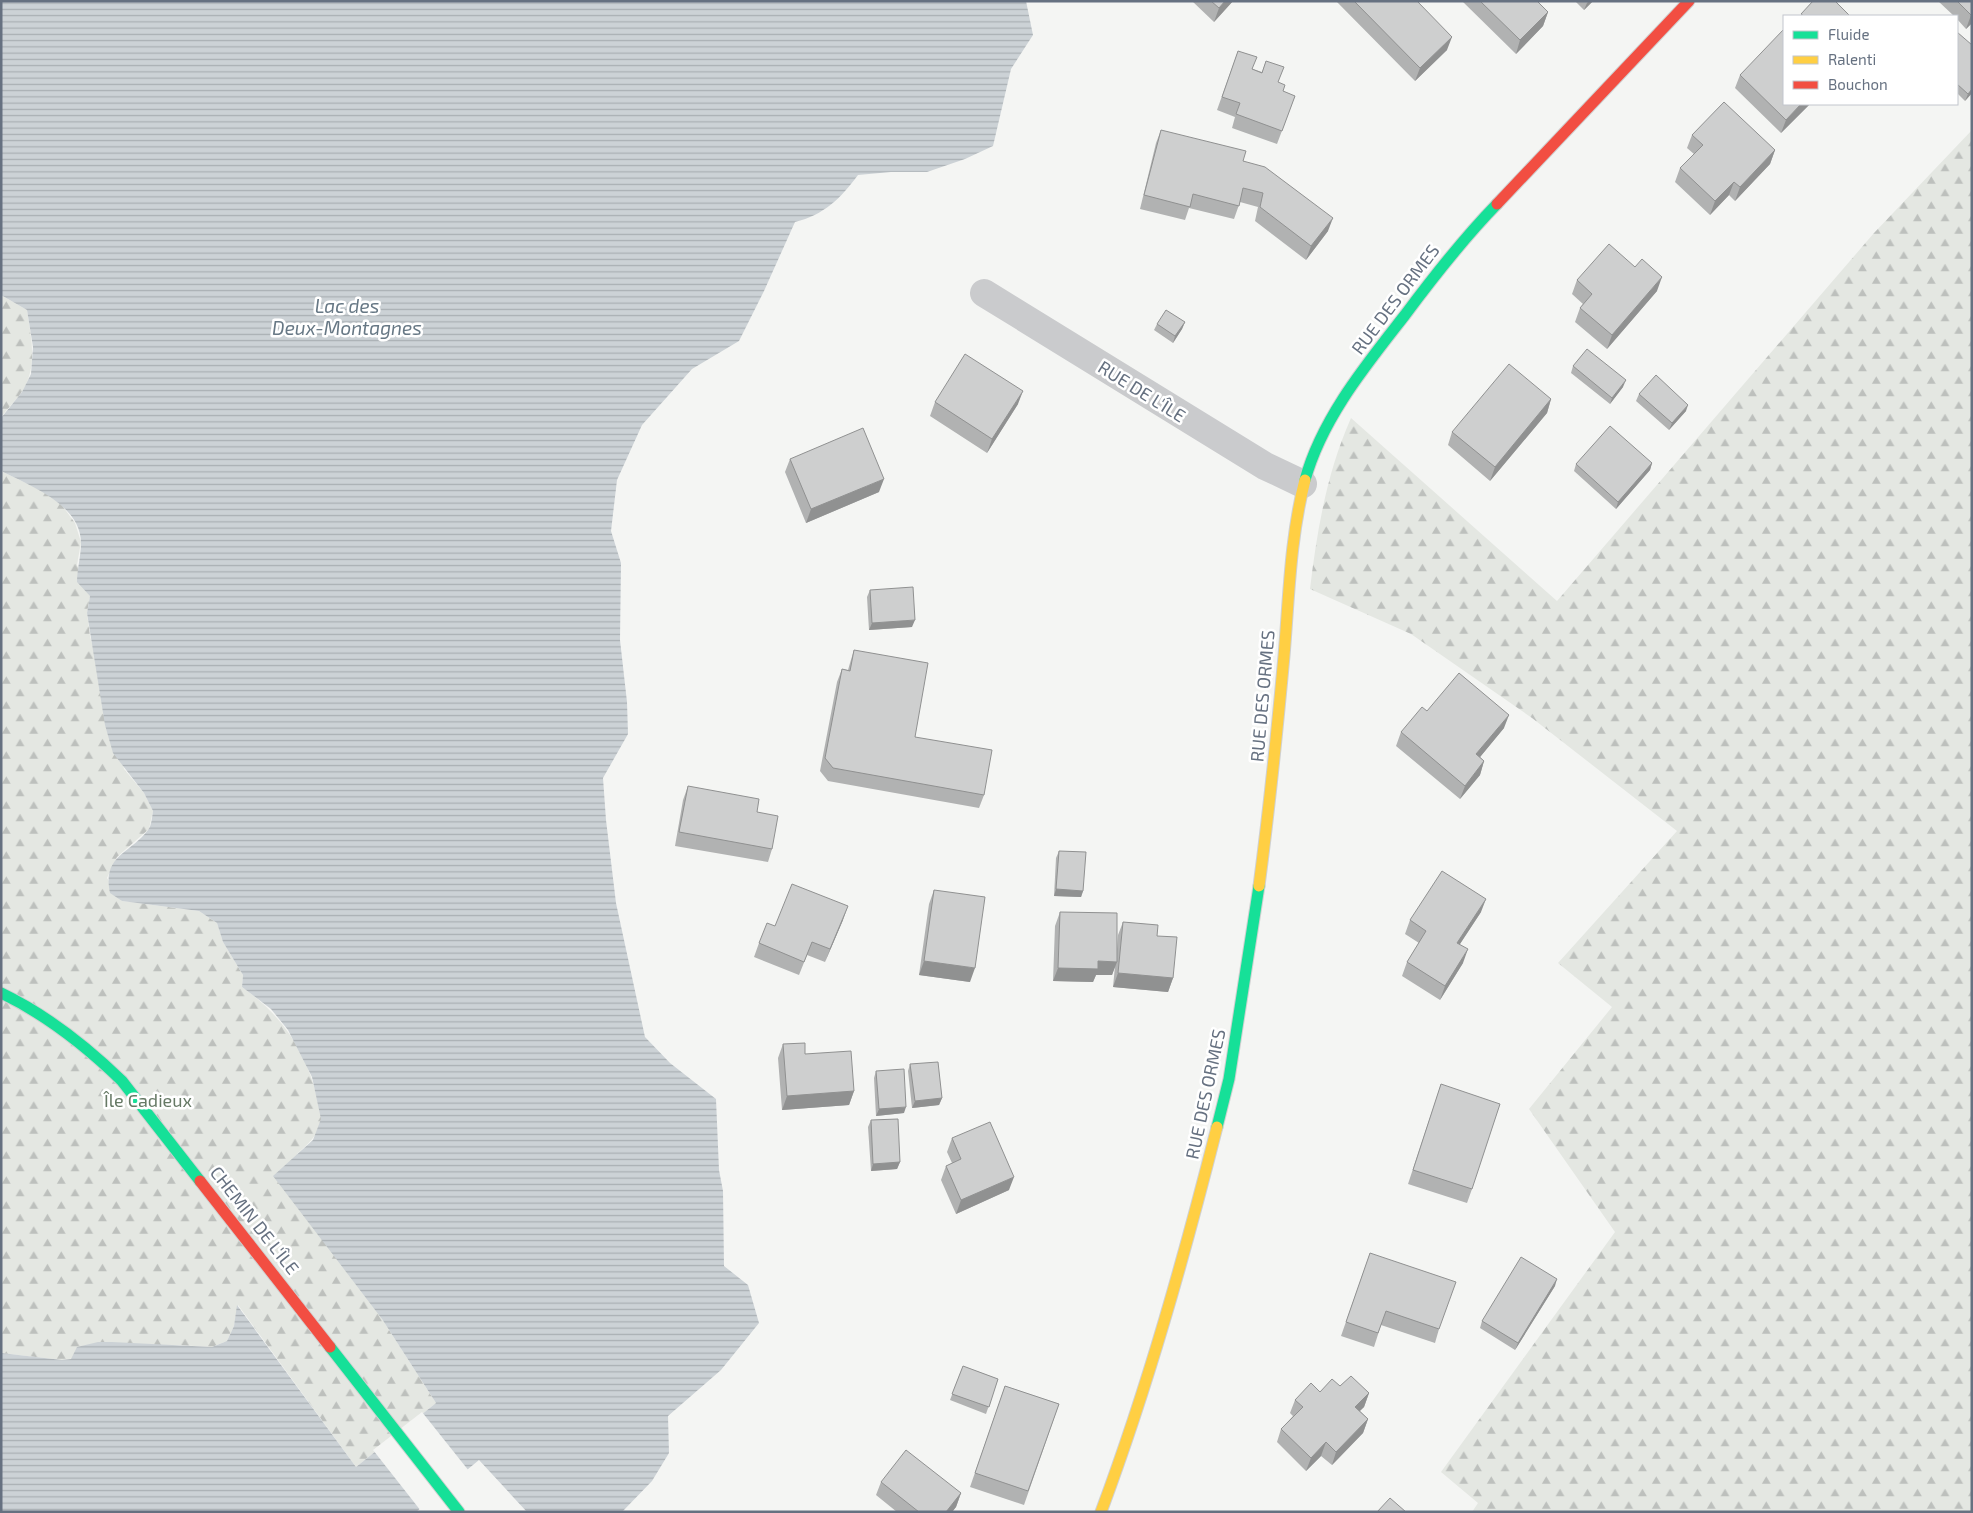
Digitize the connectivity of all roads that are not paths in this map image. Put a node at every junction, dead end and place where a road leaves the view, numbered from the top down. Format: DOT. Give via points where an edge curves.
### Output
graph roads {
  1 [pos="1688,1"];
  2 [pos="984,293"];
  3 [pos="1303,484"];
  4 [pos="1,993"];
  5 [pos="459,1512"];
  6 [pos="1101,1512"];
  1 -- 3 [label="street, RUE DES ORMES" via="1438,269 1371,358 1332,417"];
  2 -- 3 [label="street, RUE DE L'ÎLE" via="1265,466"];
  3 -- 6 [label="street, RUE DES ORMES" via="1292,546 1284,656 1257,904 1229,1079 1172,1298 1132,1429"];
  4 -- 5 [label="street, CHEMIN DE L'ÎLE" via="74,1037 122,1082"];
}
